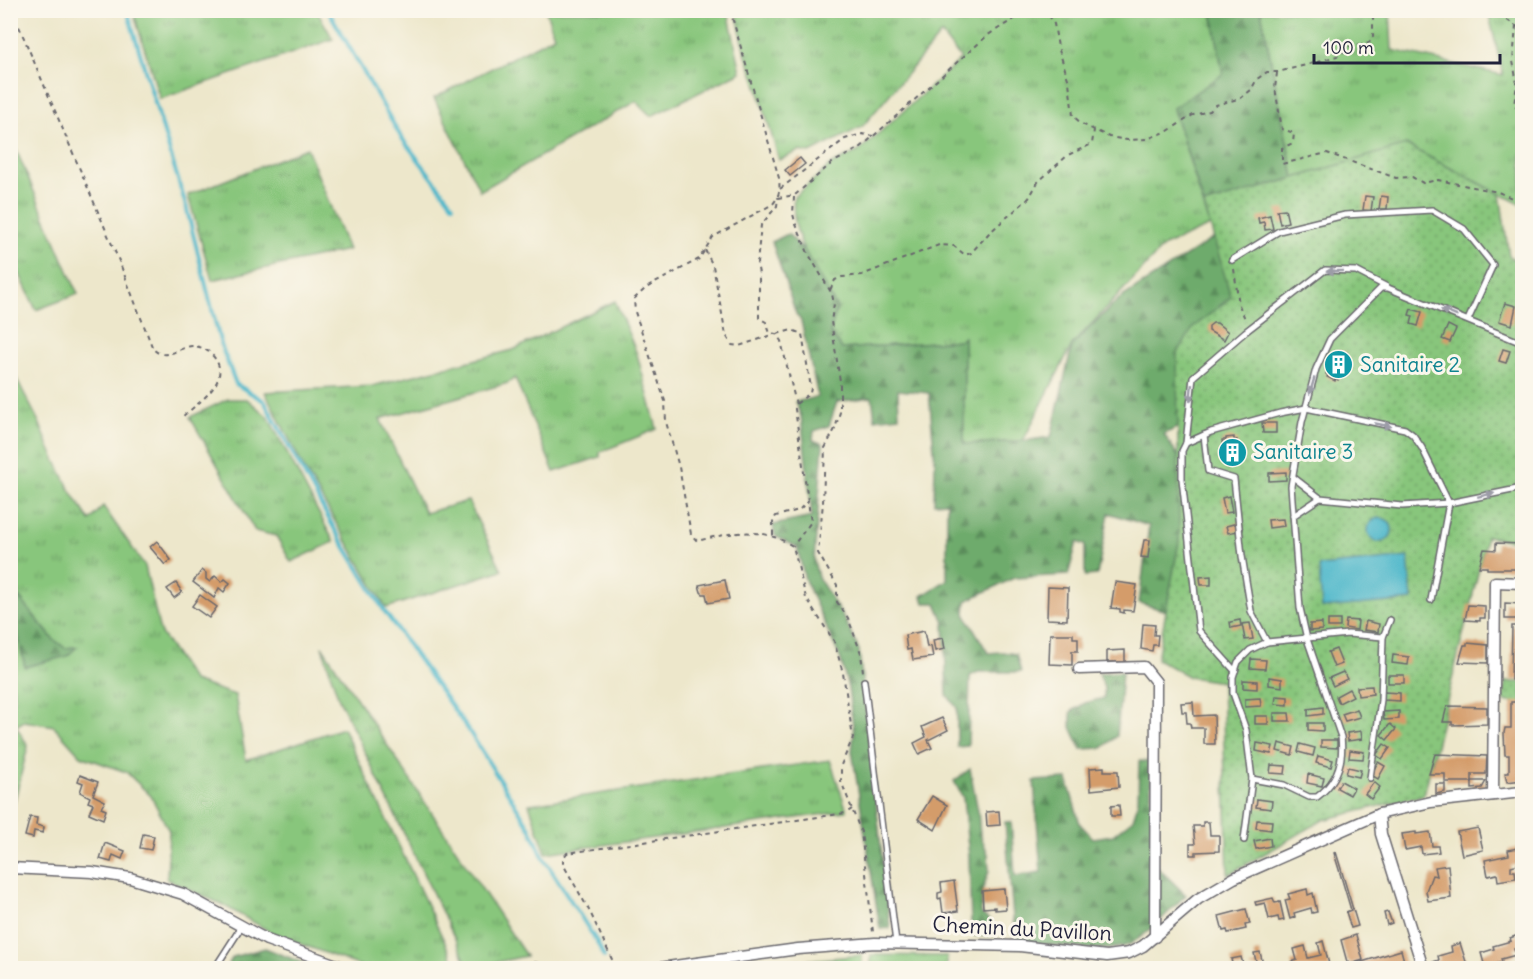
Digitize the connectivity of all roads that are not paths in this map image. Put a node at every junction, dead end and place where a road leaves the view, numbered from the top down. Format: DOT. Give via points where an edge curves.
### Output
graph roads {
  1 [pos="1232,260"];
  2 [pos="1388,288"];
  3 [pos="1468,320"];
  4 [pos="1522,343"];
  5 [pos="1306,408"];
  6 [pos="1204,435"];
  7 [pos="1186,443"];
  8 [pos="1293,477"];
  9 [pos="1522,488"];
  10 [pos="1320,498"];
  11 [pos="1449,503"];
  12 [pos="1293,516"];
  13 [pos="1522,584"];
  14 [pos="1431,600"];
  15 [pos="1390,620"];
  16 [pos="1383,637"];
  17 [pos="1307,639"];
  18 [pos="1267,642"];
  19 [pos="1079,669"];
  20 [pos="1235,671"];
  21 [pos="864,681"];
  22 [pos="1252,778"];
  23 [pos="1370,778"];
  24 [pos="1522,792"];
  25 [pos="1494,795"];
  26 [pos="1379,814"];
  27 [pos="1244,840"];
  28 [pos="10,868"];
  29 [pos="242,926"];
  30 [pos="1155,937"];
  31 [pos="896,943"];
  32 [pos="215,969"];
  33 [pos="345,969"];
  34 [pos="660,969"];
  35 [pos="1423,969"];
  1 -- 3 [label="lane" via="1280,231 1345,215 1432,210 1464,229 1493,265"];
  3 -- 2 [label="lane, one-way"];
  2 -- 5 [label="lane, one-way" via="1381,288 1330,339 1316,369"];
  2 -- 7 [label="lane, one-way" via="1356,271 1325,270 1193,377"];
  3 -- 4 [label="lane"];
  5 -- 6 [label="lane"];
  5 -- 8 [label="lane"];
  5 -- 11 [label="lane, one-way" via="1405,429 1422,448"];
  6 -- 7 [label="lane"];
  6 -- 18 [label="lane" via="1209,471 1234,479 1251,611"];
  7 -- 20 [label="lane" via="1182,451 1182,479 1199,631"];
  8 -- 10 [label="lane"];
  8 -- 12 [label="lane"];
  11 -- 9 [label="lane, one-way"];
  10 -- 11 [label="lane" via="1402,506"];
  10 -- 12 [label="lane"];
  11 -- 14 [label="lane"];
  12 -- 17 [label="lane" via="1300,608"];
  13 -- 25 [label="street" via="1495,582"];
  15 -- 16 [label="lane"];
  16 -- 17 [label="lane" via="1348,634"];
  16 -- 23 [label="lane" via="1381,700"];
  17 -- 18 [label="lane"];
  17 -- 22 [label="lane" via="1341,737 1340,765 1333,781 1317,797"];
  18 -- 20 [label="lane" via="1250,650"];
  19 -- 30 [label="street" via="1144,667 1156,682"];
  20 -- 22 [label="lane" via="1233,693 1246,730"];
  21 -- 31 [label="lane"];
  22 -- 27 [label="lane"];
  24 -- 25 [label="street, Chemin du Pavillon"];
  25 -- 26 [label="street, Chemin du Pavillon" via="1431,802"];
  26 -- 30 [label="street, Chemin du Pavillon" via="1234,878 1198,899"];
  26 -- 35 [label="street" via="1381,834"];
  28 -- 29 [label="street" via="130,878 183,894"];
  29 -- 32 [label="lane"];
  29 -- 33 [label="street" via="267,940"];
  30 -- 31 [label="street, Chemin du Pavillon" via="1129,953 1107,956 1020,946"];
  31 -- 34 [label="street, Chemin du Pavillon" via="798,949"];
}
